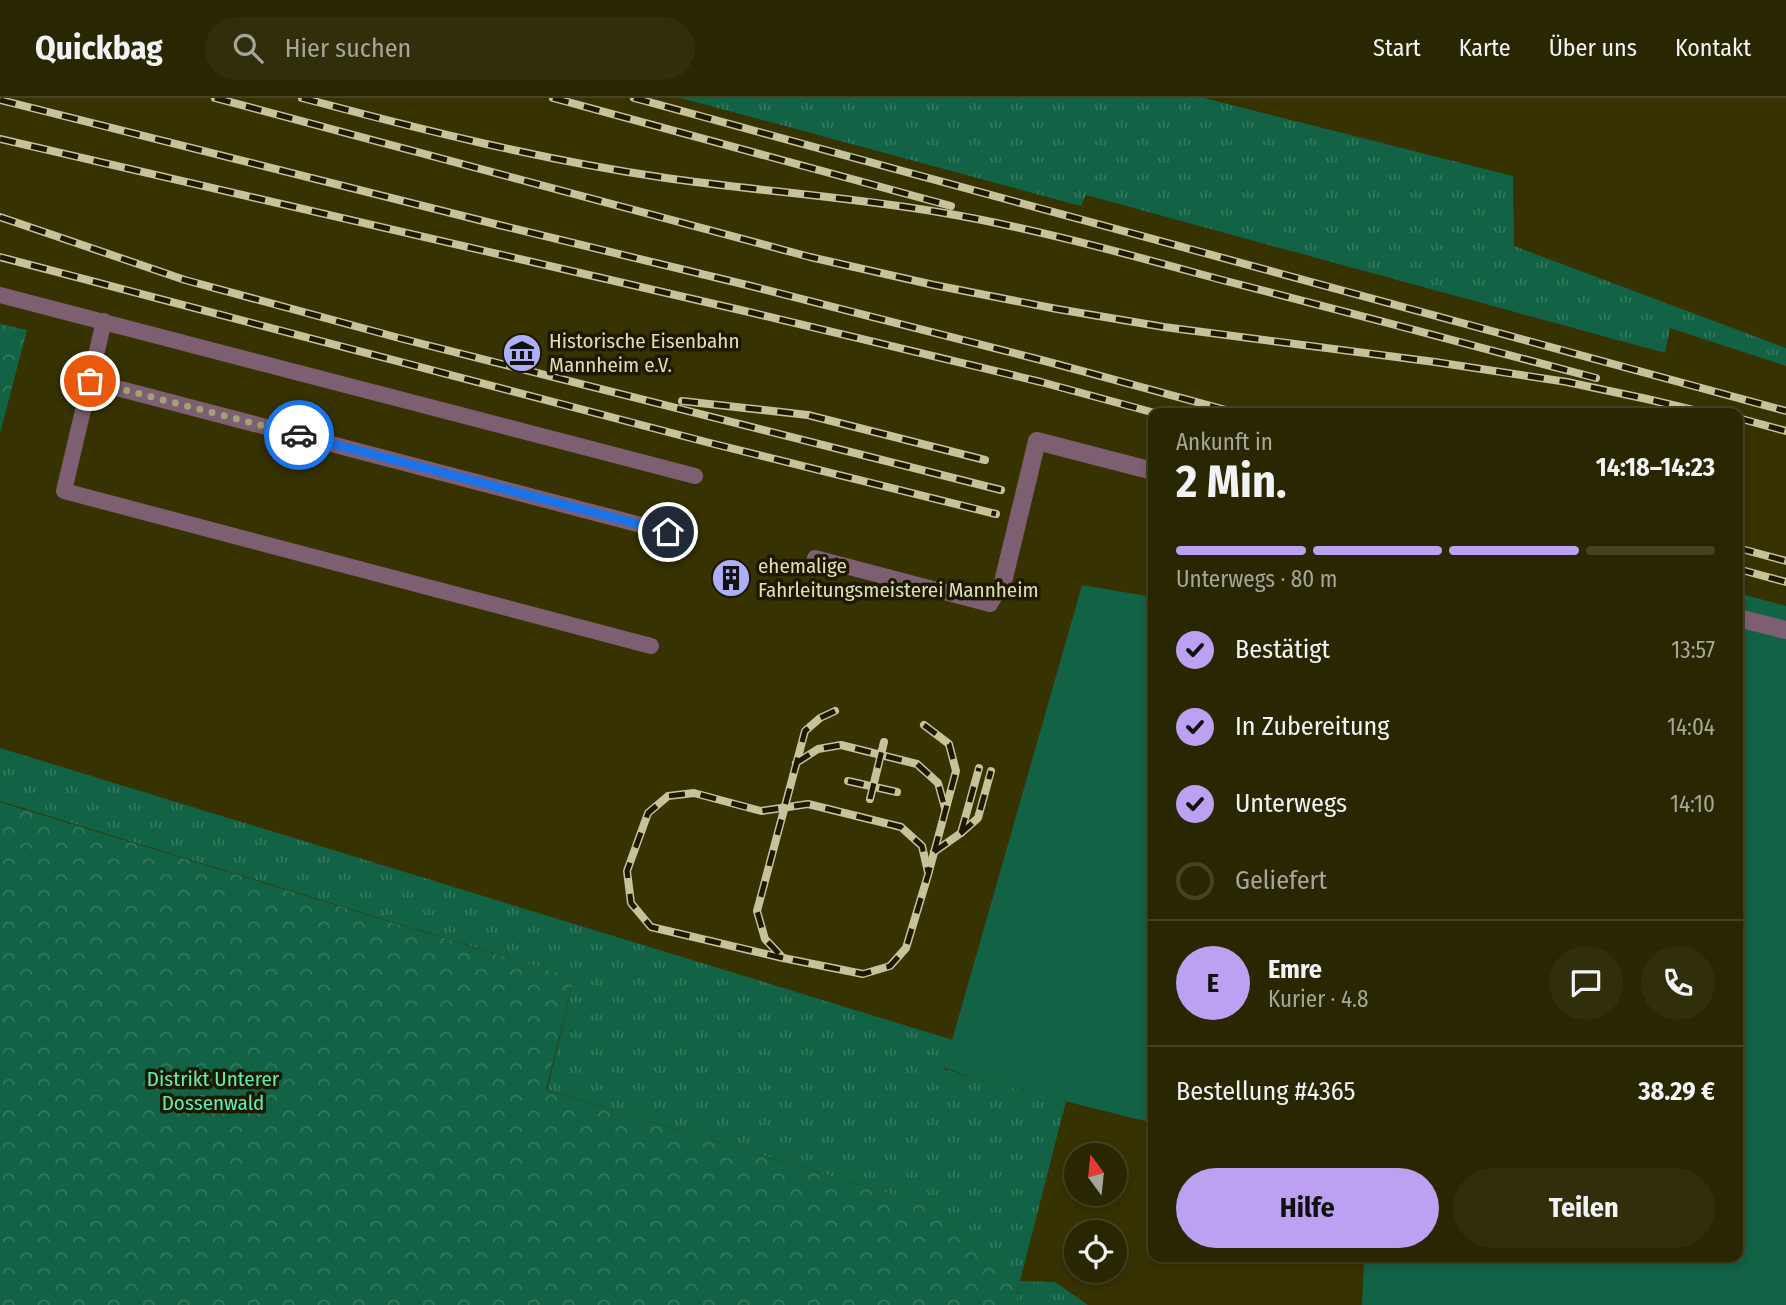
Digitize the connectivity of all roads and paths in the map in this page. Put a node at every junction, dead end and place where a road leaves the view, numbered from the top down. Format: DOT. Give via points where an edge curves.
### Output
graph roads {
  1 [pos="0,295"];
  2 [pos="104,321"];
  3 [pos="90,381"];
  4 [pos="1148,470"];
  5 [pos="695,476"];
  6 [pos="668,532"];
  7 [pos="815,558"];
  8 [pos="1003,582"];
  9 [pos="1743,619"];
  10 [pos="1786,631"];
  11 [pos="651,646"];
  1 -- 2 [label="lane"];
  2 -- 3 [label="lane"];
  2 -- 5 [label="lane"];
  3 -- 6 [label="lane"];
  3 -- 11 [label="lane" via="64,491"];
  4 -- 8 [label="street" via="1037,441"];
  7 -- 8 [label="lane" via="990,604"];
  9 -- 10 [label="street"];
}
